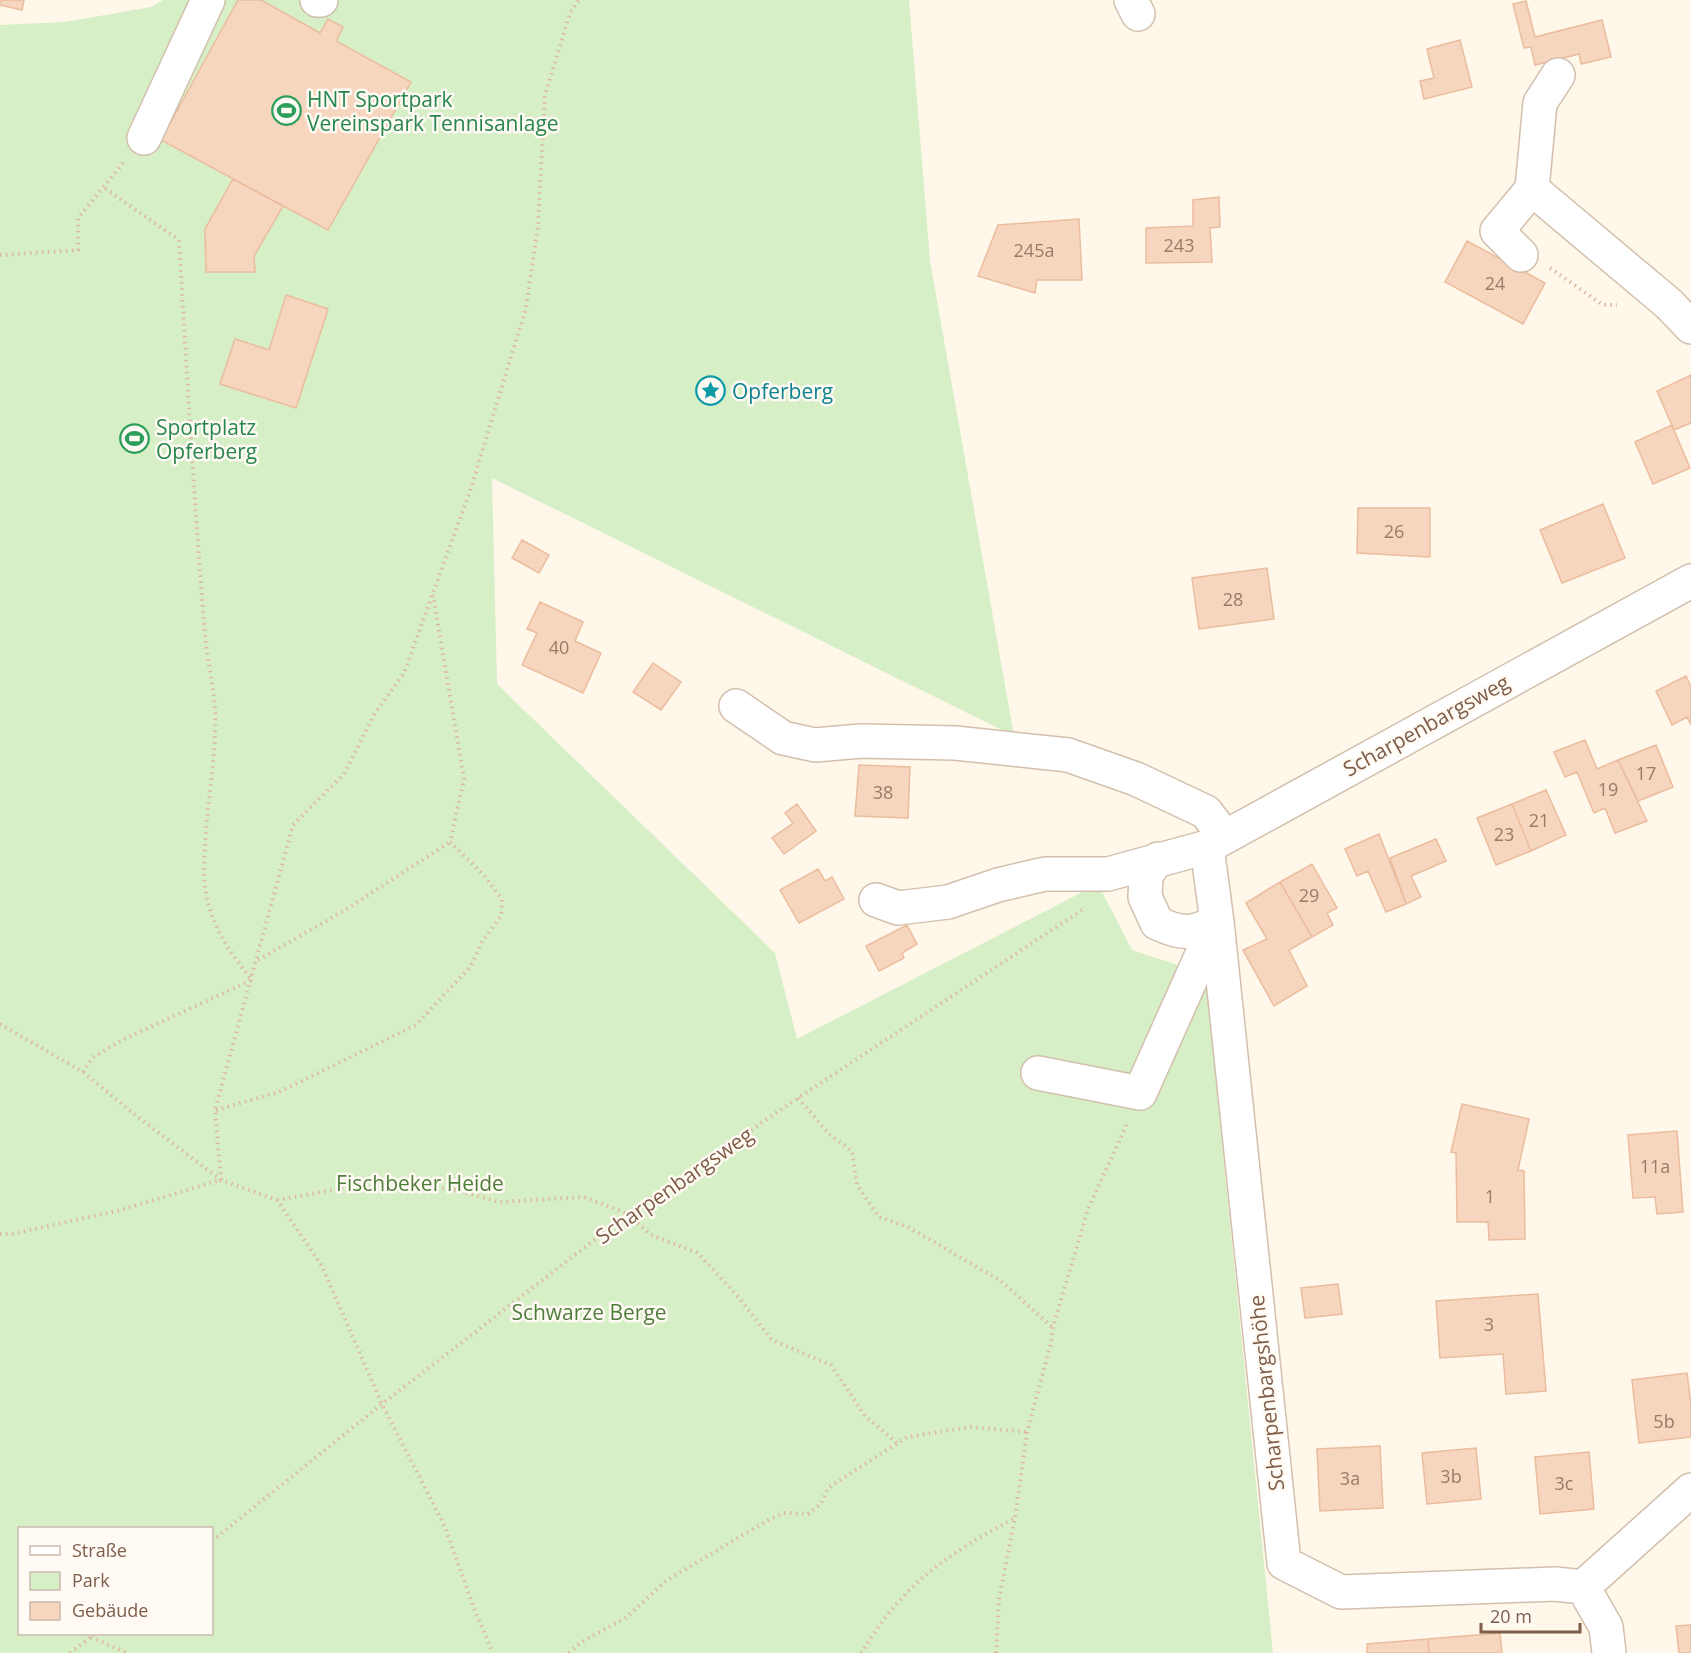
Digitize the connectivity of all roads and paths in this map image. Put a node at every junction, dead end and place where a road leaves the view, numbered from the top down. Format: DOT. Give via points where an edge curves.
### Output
graph roads {
  1 [pos="208,0"];
  2 [pos="579,0"];
  3 [pos="1558,75"];
  4 [pos="144,138"];
  5 [pos="103,187"];
  6 [pos="1532,189"];
  7 [pos="0,255"];
  8 [pos="1521,255"];
  9 [pos="1551,268"];
  10 [pos="1603,305"];
  11 [pos="1691,327"];
  12 [pos="1691,581"];
  13 [pos="432,594"];
  14 [pos="736,706"];
  15 [pos="450,842"];
  16 [pos="1216,842"];
  17 [pos="1158,859"];
  18 [pos="876,900"];
  19 [pos="1088,906"];
  20 [pos="1217,922"];
  21 [pos="257,960"];
  22 [pos="252,980"];
  23 [pos="0,1024"];
  24 [pos="82,1072"];
  25 [pos="1038,1073"];
  26 [pos="1140,1093"];
  27 [pos="798,1098"];
  28 [pos="215,1110"];
  29 [pos="221,1180"];
  30 [pos="277,1200"];
  31 [pos="628,1214"];
  32 [pos="0,1234"];
  33 [pos="1053,1327"];
  34 [pos="382,1404"];
  35 [pos="1027,1432"];
  36 [pos="897,1443"];
  37 [pos="1691,1490"];
  38 [pos="1015,1518"];
  39 [pos="213,1539"];
  40 [pos="1583,1587"];
  41 [pos="94,1635"];
  42 [pos="91,1637"];
  43 [pos="70,1653"];
  44 [pos="127,1653"];
  45 [pos="493,1653"];
  46 [pos="569,1653"];
  47 [pos="861,1653"];
  48 [pos="996,1653"];
  49 [pos="1609,1653"];
  1 -- 4 [label="street"];
  2 -- 13 [label="path" via="570,13 545,95 538,225 526,308 470,491"];
  3 -- 6 [label="street" via="1540,103"];
  4 -- 5 [label="path"];
  5 -- 7 [label="path" via="78,218 78,250"];
  5 -- 22 [label="path" via="178,240 205,637 214,707 205,892 218,933"];
  6 -- 8 [label="street" via="1497,231"];
  6 -- 11 [label="street"];
  9 -- 10 [label="path"];
  12 -- 16 [label="street, Scharpenbargsweg"];
  13 -- 15 [label="path" via="464,779"];
  13 -- 21 [label="path" via="404,673 375,713 344,774 293,825"];
  14 -- 16 [label="street" via="783,738 815,745 861,741 955,742 1068,755 1136,779 1206,812"];
  15 -- 21 [label="path" via="342,912"];
  15 -- 28 [label="path" via="502,899 501,916 471,966 416,1025 279,1092"];
  16 -- 17 [label="street, Scharpenbargsweg"];
  16 -- 20 [label="street, Scharpenbargshöhe"];
  17 -- 18 [label="street, Scharpenbargsweg" via="1108,874 1045,874 948,902 898,908"];
  17 -- 20 [label="street" via="1146,875 1145,897 1157,923 1176,932 1197,931"];
  19 -- 27 [label="path, Scharpenbargsweg"];
  20 -- 26 [label="street"];
  20 -- 40 [label="street, Scharpenbargshöhe" via="1284,1563 1341,1592 1555,1584"];
  21 -- 22 [label="path"];
  22 -- 24 [label="path" via="122,1040 92,1058"];
  22 -- 28 [label="path"];
  23 -- 24 [label="path"];
  24 -- 29 [label="path"];
  25 -- 26 [label="street"];
  26 -- 33 [label="path" via="1088,1209"];
  27 -- 31 [label="path, Scharpenbargsweg"];
  27 -- 33 [label="path" via="830,1135 852,1151 856,1185 879,1217 908,1227 1001,1281"];
  28 -- 29 [label="path"];
  29 -- 30 [label="path"];
  29 -- 32 [label="path" via="121,1210"];
  30 -- 31 [label="path" via="369,1180 456,1190 500,1202 584,1197"];
  30 -- 34 [label="path" via="322,1266"];
  31 -- 34 [label="path, Scharpenbargsweg"];
  31 -- 36 [label="path" via="651,1235 698,1253 772,1340 831,1365 865,1416"];
  33 -- 35 [label="path"];
  34 -- 39 [label="path, Scharpenbargsweg"];
  34 -- 45 [label="path" via="445,1527"];
  35 -- 36 [label="path" via="971,1427 907,1437"];
  35 -- 38 [label="path"];
  36 -- 46 [label="path" via="828,1488 820,1504 808,1514 784,1513 770,1519 667,1580 627,1617"];
  37 -- 40 [label="street"];
  38 -- 47 [label="path" via="970,1542 918,1582 879,1625"];
  38 -- 48 [label="path" via="999,1599"];
  40 -- 49 [label="street" via="1606,1627"];
  41 -- 42 [label="path"];
  42 -- 43 [label="path"];
  42 -- 44 [label="path"];
}
